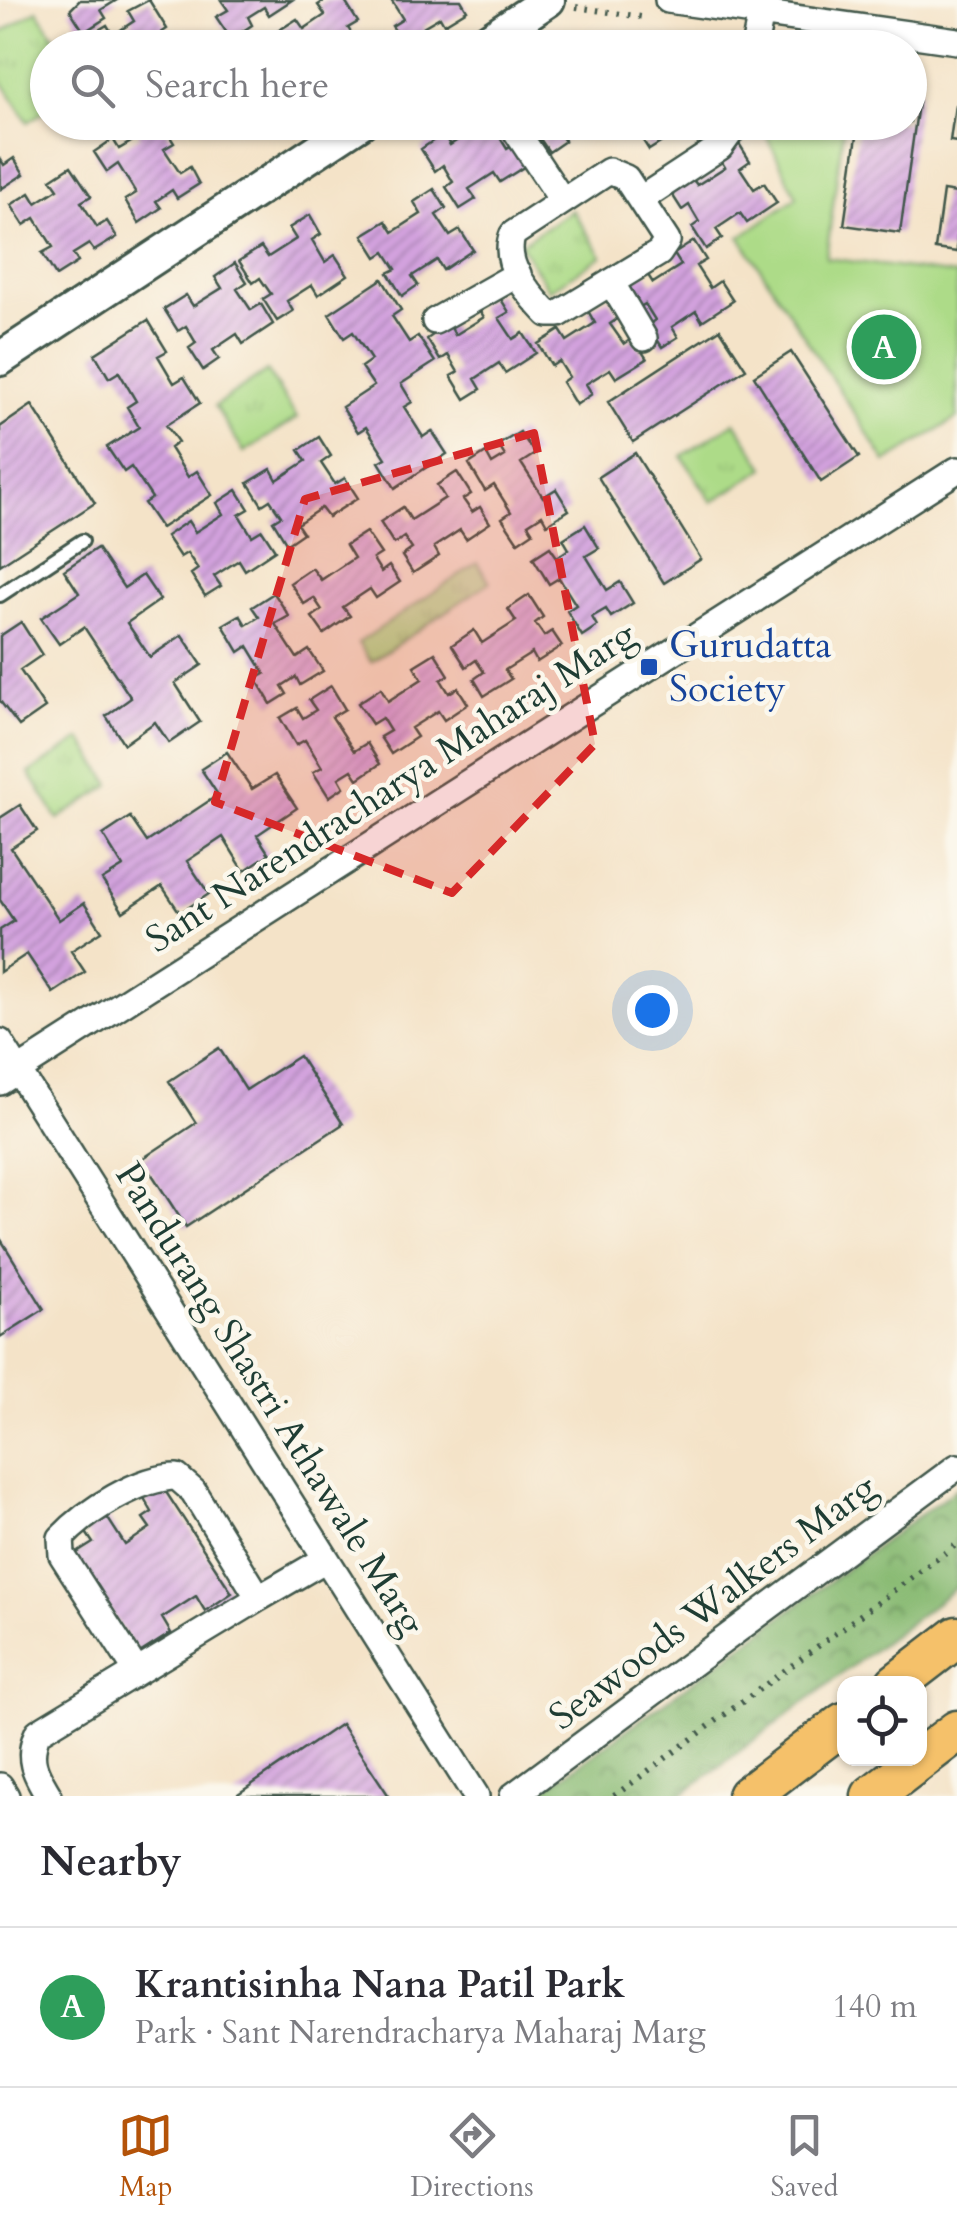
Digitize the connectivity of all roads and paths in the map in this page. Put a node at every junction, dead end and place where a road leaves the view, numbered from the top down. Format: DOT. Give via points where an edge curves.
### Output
graph roads {
  1 [pos="548,0"];
  2 [pos="591,0"];
  3 [pos="668,0"];
  4 [pos="597,10"];
  5 [pos="761,13"];
  6 [pos="503,30"];
  7 [pos="758,30"];
  8 [pos="880,30"];
  9 [pos="927,37"];
  10 [pos="957,41"];
  11 [pos="334,140"];
  12 [pos="522,140"];
  13 [pos="725,140"];
  14 [pos="641,199"];
  15 [pos="562,200"];
  16 [pos="518,274"];
  17 [pos="612,282"];
  18 [pos="436,321"];
  19 [pos="644,338"];
  20 [pos="0,359"];
  21 [pos="957,470"];
  22 [pos="82,541"];
  23 [pos="0,594"];
  24 [pos="0,1042"];
  25 [pos="9,1076"];
  26 [pos="957,1468"];
  27 [pos="957,1544"];
  28 [pos="326,1559"];
  29 [pos="259,1598"];
  30 [pos="957,1637"];
  31 [pos="138,1672"];
  32 [pos="906,1676"];
  33 [pos="837,1728"];
  34 [pos="957,1732"];
  35 [pos="0,1786"];
  36 [pos="6,1796"];
  37 [pos="49,1796"];
  38 [pos="476,1796"];
  39 [pos="514,1796"];
  40 [pos="614,1796"];
  41 [pos="748,1796"];
  42 [pos="872,1796"];
  1 -- 6 [label="street"];
  2 -- 4 [label="path"];
  3 -- 5 [label="street"];
  5 -- 7 [label="street"];
  5 -- 8 [label="street"];
  9 -- 10 [label="street"];
  11 -- 20 [label="street"];
  12 -- 15 [label="street"];
  13 -- 14 [label="street"];
  14 -- 15 [label="street" via="626,178 608,171"];
  14 -- 17 [label="street" via="666,242"];
  15 -- 16 [label="street" via="513,234 508,247"];
  16 -- 17 [label="street" via="548,314 560,314"];
  16 -- 18 [label="street"];
  17 -- 19 [label="street"];
  21 -- 25 [label="street, Sant Narendracharya Maharaj Marg"];
  22 -- 23 [label="lane"];
  24 -- 25 [label="street, Pandurang Shastri Athawale Marg"];
  25 -- 28 [label="street, Pandurang Shastri Athawale Marg"];
  26 -- 39 [label="street, Seawoods Walkers Marg"];
  27 -- 40 [label="path"];
  28 -- 29 [label="street"];
  28 -- 38 [label="street, Pandurang Shastri Athawale Marg"];
  29 -- 31 [label="street"];
  29 -- 31 [label="street" via="177,1477 156,1477 73,1525 61,1538 62,1555"];
  30 -- 32 [label="main road"];
  31 -- 37 [label="street" via="38,1732 30,1750"];
  33 -- 41 [label="main road"];
  34 -- 42 [label="main road"];
  35 -- 36 [label="street"];
}
